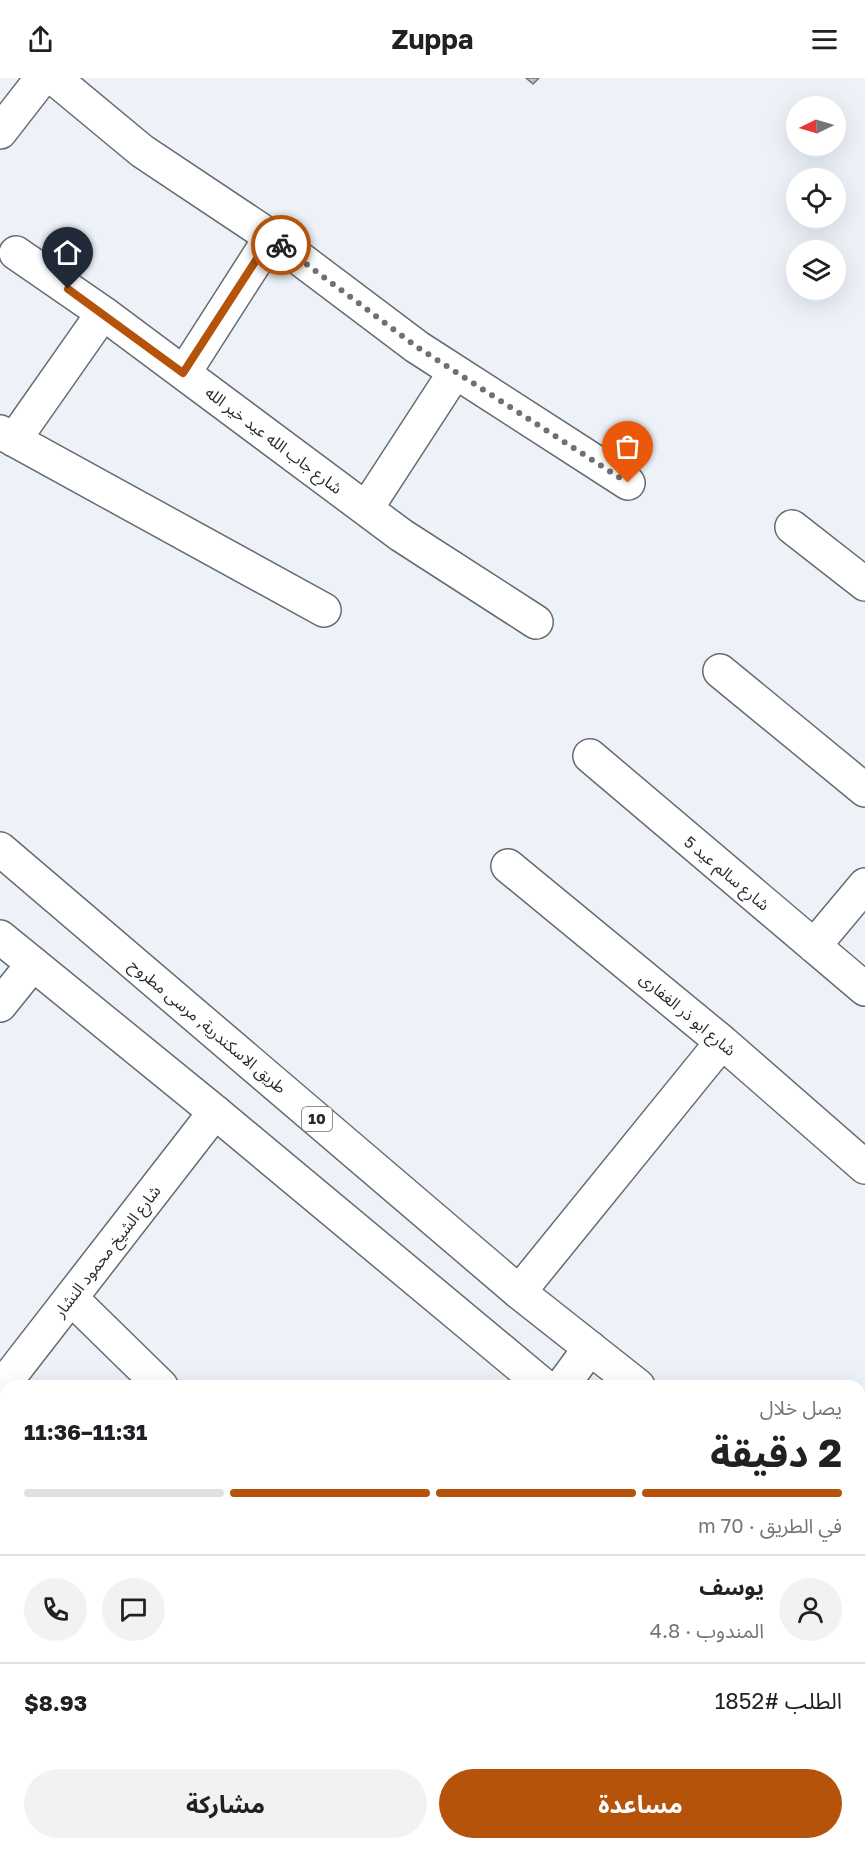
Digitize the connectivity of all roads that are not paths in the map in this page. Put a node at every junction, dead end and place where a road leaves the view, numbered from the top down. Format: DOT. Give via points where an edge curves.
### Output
graph roads {
  1 [pos="42,78"];
  2 [pos="54,78"];
  3 [pos="0,132"];
  4 [pos="271,237"];
  5 [pos="16,253"];
  6 [pos="103,313"];
  7 [pos="455,372"];
  8 [pos="183,373"];
  9 [pos="7,436"];
  10 [pos="628,483"];
  11 [pos="366,509"];
  12 [pos="792,527"];
  13 [pos="865,584"];
  14 [pos="324,610"];
  15 [pos="536,622"];
  16 [pos="720,671"];
  17 [pos="590,756"];
  18 [pos="865,790"];
  19 [pos="0,849"];
  20 [pos="508,866"];
  21 [pos="865,885"];
  22 [pos="0,937"];
  23 [pos="814,946"];
  24 [pos="33,964"];
  25 [pos="865,989"];
  26 [pos="0,1005"];
  27 [pos="722,1042"];
  28 [pos="214,1112"];
  29 [pos="865,1167"];
  30 [pos="519,1292"];
  31 [pos="70,1298"];
  32 [pos="590,1348"];
  33 [pos="7,1380"];
  34 [pos="155,1380"];
  35 [pos="537,1380"];
  36 [pos="566,1380"];
  37 [pos="630,1380"];
  1 -- 3 [label="street"];
  2 -- 4 [label="street" via="142,151"];
  4 -- 7 [label="street"];
  4 -- 8 [label="street"];
  5 -- 6 [label="street, شارع جاب الله عيد خير الله"];
  6 -- 8 [label="street, شارع جاب الله عيد خير الله"];
  6 -- 9 [label="street"];
  7 -- 10 [label="street"];
  7 -- 11 [label="street"];
  8 -- 11 [label="street, شارع جاب الله عيد خير الله"];
  9 -- 14 [label="street"];
  11 -- 15 [label="street, شارع جاب الله عيد خير الله"];
  12 -- 13 [label="street"];
  16 -- 18 [label="street"];
  17 -- 23 [label="street, شارع سالم عيد 5"];
  19 -- 30 [label="street, طريق الاسكندرية, مرسى مطروح / 10"];
  20 -- 27 [label="street, شارع ابو ذر الغفارى"];
  21 -- 23 [label="street"];
  22 -- 24 [label="street"];
  23 -- 25 [label="street, شارع سالم عيد 5"];
  24 -- 26 [label="street"];
  24 -- 28 [label="street"];
  27 -- 29 [label="street, شارع ابو ذر الغفارى"];
  27 -- 30 [label="street"];
  28 -- 31 [label="street, شارع الشيخ محمود النشار"];
  28 -- 35 [label="street"];
  30 -- 32 [label="street, طريق الاسكندرية, مرسى مطروح / 10"];
  31 -- 33 [label="street, شارع الشيخ محمود النشار"];
  31 -- 34 [label="street"];
  32 -- 36 [label="street"];
  32 -- 37 [label="street, طريق الاسكندرية, مرسى مطروح / 10"];
}
